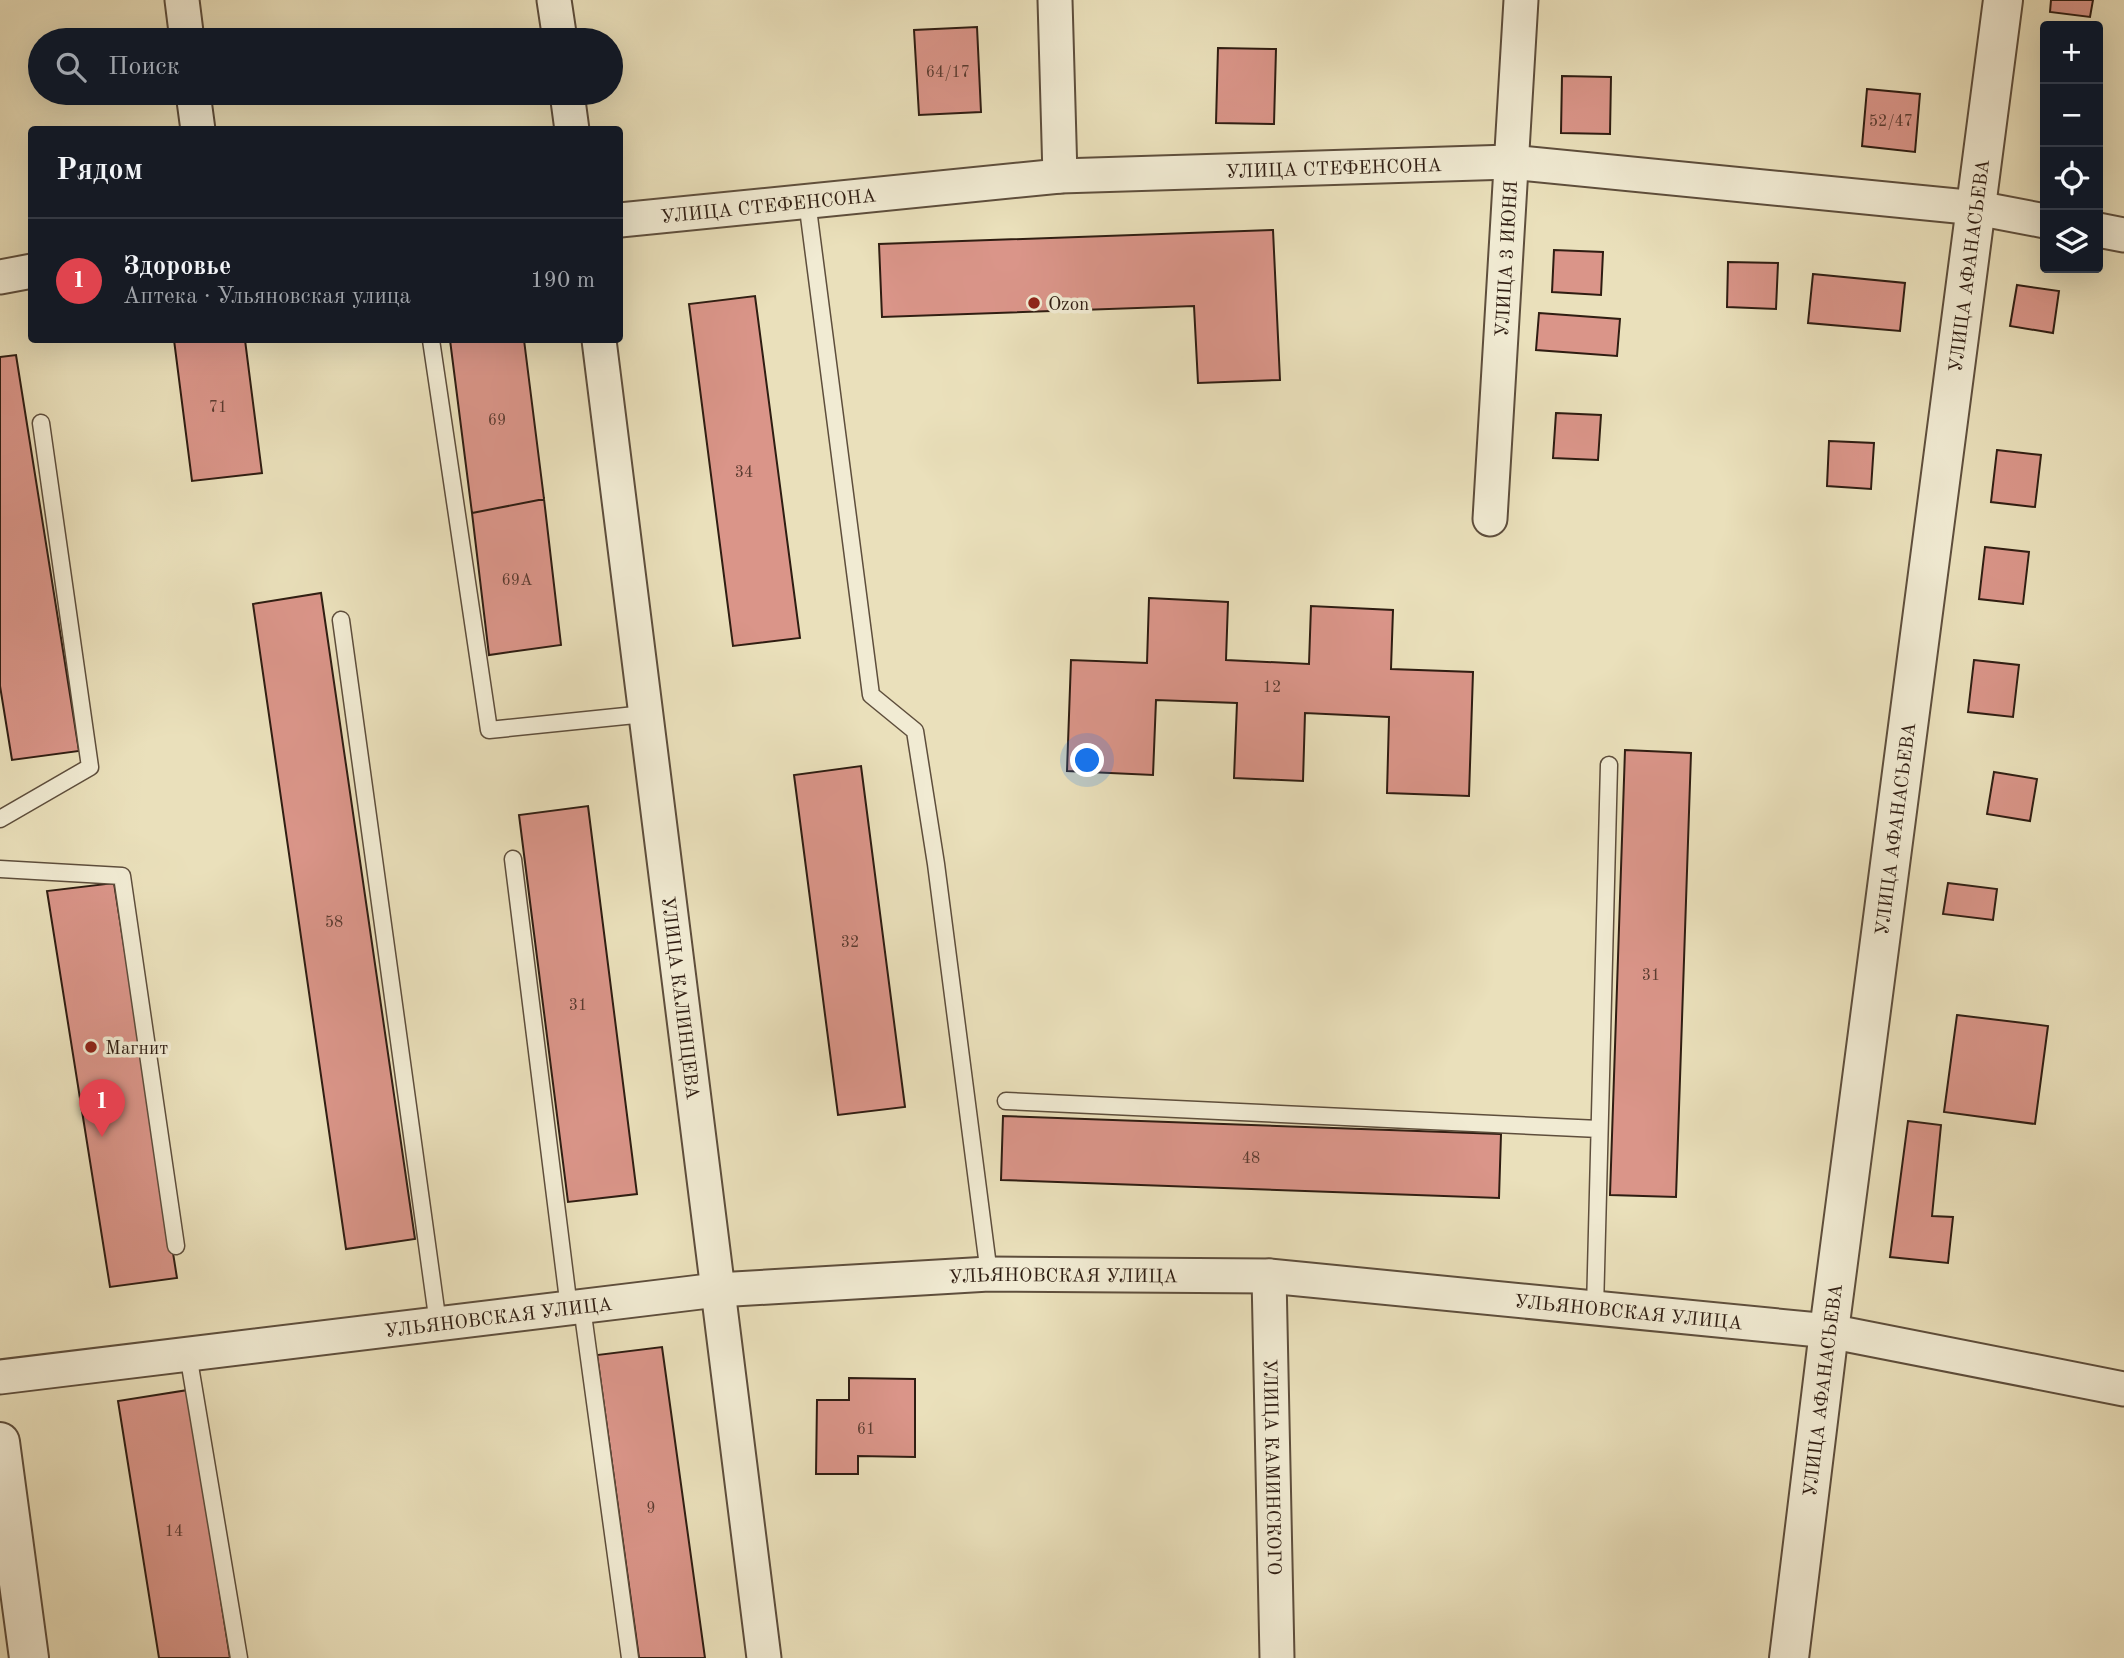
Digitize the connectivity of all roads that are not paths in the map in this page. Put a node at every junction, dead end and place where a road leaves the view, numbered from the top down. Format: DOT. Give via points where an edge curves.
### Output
graph roads {
  1 [pos="182,0"];
  2 [pos="555,0"];
  3 [pos="1055,0"];
  4 [pos="1521,0"];
  5 [pos="2003,0"];
  6 [pos="186,28"];
  7 [pos="558,28"];
  8 [pos="195,105"];
  9 [pos="569,105"];
  10 [pos="197,126"];
  11 [pos="571,126"];
  12 [pos="1510,162"];
  13 [pos="1060,176"];
  14 [pos="807,201"];
  15 [pos="1977,208"];
  16 [pos="2040,219"];
  17 [pos="623,220"];
  18 [pos="2103,231"];
  19 [pos="2124,235"];
  20 [pos="28,272"];
  21 [pos="0,277"];
  22 [pos="431,343"];
  23 [pos="599,343"];
  24 [pos="41,423"];
  25 [pos="1490,519"];
  26 [pos="341,620"];
  27 [pos="645,714"];
  28 [pos="1609,765"];
  29 [pos="0,819"];
  30 [pos="513,859"];
  31 [pos="0,869"];
  32 [pos="1006,1101"];
  33 [pos="1599,1129"];
  34 [pos="176,1246"];
  35 [pos="989,1275"];
  36 [pos="1269,1276"];
  37 [pos="717,1290"];
  38 [pos="576,1307"];
  39 [pos="1595,1309"];
  40 [pos="438,1324"];
  41 [pos="1829,1331"];
  42 [pos="188,1354"];
  43 [pos="0,1377"];
  44 [pos="2124,1389"];
  45 [pos="0,1442"];
  46 [pos="30,1658"];
  47 [pos="239,1658"];
  48 [pos="630,1658"];
  49 [pos="764,1658"];
  50 [pos="1277,1658"];
  51 [pos="1789,1658"];
  1 -- 6 [label="street"];
  2 -- 7 [label="street"];
  3 -- 13 [label="street"];
  4 -- 12 [label="street, УЛИЦА 3 ИЮНЯ"];
  5 -- 15 [label="street, УЛИЦА АФАНАСЬЕВА"];
  8 -- 10 [label="street"];
  9 -- 11 [label="street"];
  12 -- 13 [label="street, УЛИЦА СТЕФЕНСОНА"];
  12 -- 15 [label="street, УЛИЦА СТЕФЕНСОНА"];
  12 -- 25 [label="street, УЛИЦА 3 ИЮНЯ"];
  13 -- 14 [label="street, УЛИЦА СТЕФЕНСОНА"];
  14 -- 17 [label="street, УЛИЦА СТЕФЕНСОНА"];
  14 -- 35 [label="lane" via="871,695 915,730"];
  15 -- 16 [label="street, УЛИЦА СТЕФЕНСОНА"];
  15 -- 41 [label="street, УЛИЦА АФАНАСЬЕВА"];
  18 -- 19 [label="street"];
  20 -- 21 [label="street"];
  22 -- 27 [label="lane" via="489,730"];
  23 -- 27 [label="street, УЛИЦА КАЛИНЦЕВА"];
  24 -- 29 [label="lane" via="90,767"];
  26 -- 40 [label="lane"];
  27 -- 37 [label="street, УЛИЦА КАЛИНЦЕВА"];
  28 -- 33 [label="lane"];
  30 -- 38 [label="lane"];
  31 -- 34 [label="lane" via="122,876"];
  32 -- 33 [label="lane"];
  33 -- 39 [label="lane"];
  35 -- 36 [label="street, УЛЬЯНОВСКАЯ УЛИЦА"];
  35 -- 37 [label="street, УЛЬЯНОВСКАЯ УЛИЦА"];
  36 -- 39 [label="street, УЛЬЯНОВСКАЯ УЛИЦА"];
  36 -- 50 [label="street, УЛИЦА КАМИНСКОГО"];
  37 -- 38 [label="street, УЛЬЯНОВСКАЯ УЛИЦА"];
  37 -- 49 [label="street, УЛИЦА КАЛИНЦЕВА"];
  38 -- 40 [label="street, УЛЬЯНОВСКАЯ УЛИЦА"];
  38 -- 48 [label="lane"];
  39 -- 41 [label="street, УЛЬЯНОВСКАЯ УЛИЦА"];
  40 -- 42 [label="street, УЛЬЯНОВСКАЯ УЛИЦА"];
  41 -- 44 [label="street, УЛЬЯНОВСКАЯ УЛИЦА"];
  41 -- 51 [label="street, УЛИЦА АФАНАСЬЕВА"];
  42 -- 43 [label="street, УЛЬЯНОВСКАЯ УЛИЦА"];
  42 -- 47 [label="lane"];
  45 -- 46 [label="street"];
}
